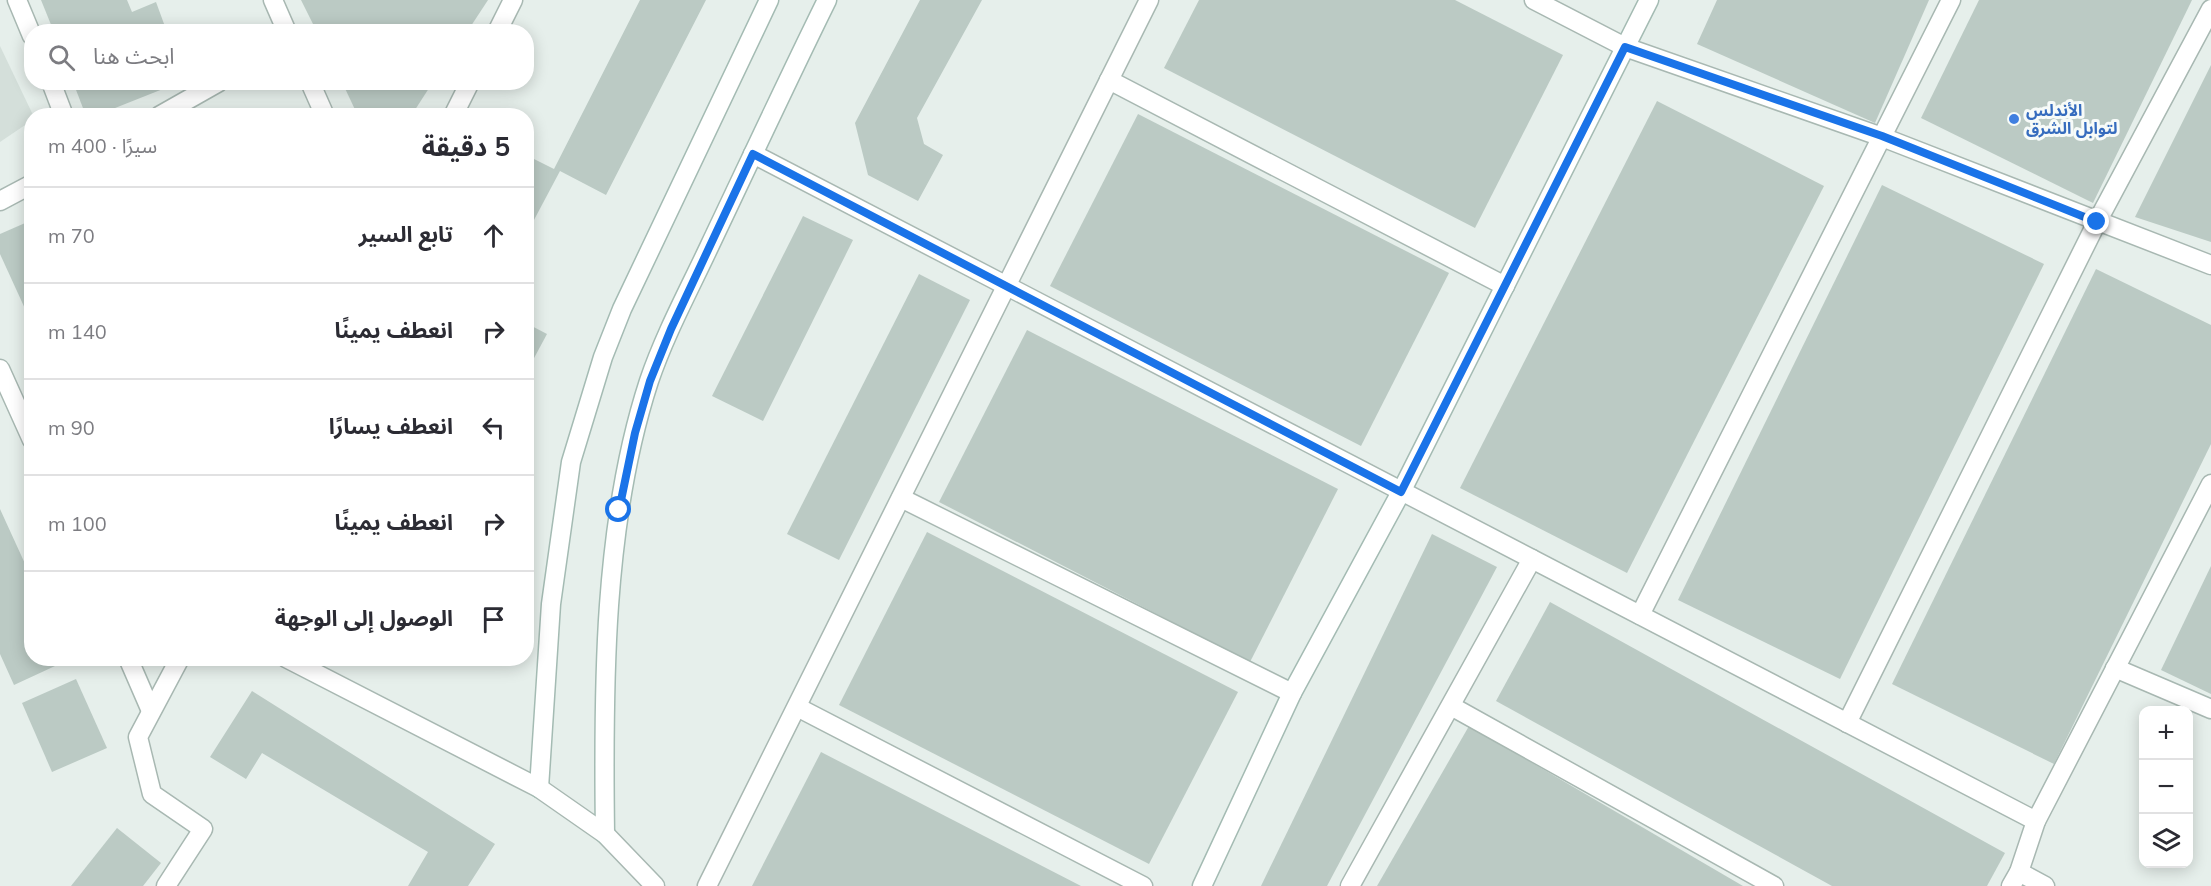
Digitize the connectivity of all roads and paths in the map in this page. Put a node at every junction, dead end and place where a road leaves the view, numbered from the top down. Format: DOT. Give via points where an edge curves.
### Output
graph roads {
  1 [pos="17,0"];
  2 [pos="273,0"];
  3 [pos="513,0"];
  4 [pos="769,0"];
  5 [pos="827,0"];
  6 [pos="1149,0"];
  7 [pos="1534,0"];
  8 [pos="1649,0"];
  9 [pos="1951,0"];
  10 [pos="2211,9"];
  11 [pos="27,24"];
  12 [pos="284,24"];
  13 [pos="501,24"];
  14 [pos="1625,47"];
  15 [pos="1109,80"];
  16 [pos="54,90"];
  17 [pos="205,90"];
  18 [pos="314,90"];
  19 [pos="467,90"];
  20 [pos="61,108"];
  21 [pos="173,108"];
  22 [pos="321,108"];
  23 [pos="457,108"];
  24 [pos="1882,136"];
  25 [pos="753,154"];
  26 [pos="24,188"];
  27 [pos="0,201"];
  28 [pos="2097,222"];
  29 [pos="2211,266"];
  30 [pos="1007,286"];
  31 [pos="1505,286"];
  32 [pos="0,369"];
  33 [pos="24,422"];
  34 [pos="2211,484"];
  35 [pos="1401,492"];
  36 [pos="901,498"];
  37 [pos="1532,559"];
  38 [pos="1640,615"];
  39 [pos="131,666"];
  40 [pos="176,666"];
  41 [pos="302,666"];
  42 [pos="2115,668"];
  43 [pos="1292,693"];
  44 [pos="1451,706"];
  45 [pos="797,707"];
  46 [pos="2211,709"];
  47 [pos="151,711"];
  48 [pos="1847,723"];
  49 [pos="539,788"];
  50 [pos="2036,821"];
  51 [pos="605,834"];
  52 [pos="2015,879"];
  53 [pos="166,886"];
  54 [pos="655,886"];
  55 [pos="707,886"];
  56 [pos="1143,886"];
  57 [pos="1202,886"];
  58 [pos="1350,886"];
  59 [pos="1774,886"];
  60 [pos="2046,886"];
  1 -- 11 [label="street"];
  2 -- 12 [label="street"];
  3 -- 13 [label="street"];
  4 -- 49 [label="street" via="622,309 586,409 572,462 551,604"];
  5 -- 25 [label="street"];
  6 -- 15 [label="street"];
  7 -- 14 [label="street"];
  8 -- 14 [label="street"];
  9 -- 24 [label="street"];
  10 -- 28 [label="street"];
  14 -- 24 [label="street"];
  14 -- 31 [label="street"];
  15 -- 30 [label="street"];
  15 -- 31 [label="street"];
  16 -- 20 [label="street"];
  17 -- 21 [label="street"];
  18 -- 22 [label="street"];
  19 -- 23 [label="street"];
  24 -- 28 [label="street"];
  24 -- 38 [label="street"];
  25 -- 30 [label="street"];
  25 -- 51 [label="street" via="671,329 635,433 619,510 609,608"];
  26 -- 27 [label="street"];
  28 -- 29 [label="street"];
  28 -- 48 [label="street"];
  30 -- 35 [label="street"];
  30 -- 36 [label="street"];
  31 -- 35 [label="street"];
  32 -- 33 [label="street"];
  34 -- 42 [label="street"];
  35 -- 37 [label="street"];
  35 -- 43 [label="street"];
  36 -- 43 [label="street"];
  36 -- 45 [label="street"];
  37 -- 38 [label="street"];
  37 -- 44 [label="street"];
  38 -- 48 [label="street"];
  39 -- 47 [label="street"];
  40 -- 47 [label="street"];
  41 -- 49 [label="street"];
  42 -- 46 [label="street"];
  42 -- 50 [label="street"];
  43 -- 57 [label="street"];
  44 -- 58 [label="street"];
  44 -- 59 [label="street"];
  45 -- 55 [label="street"];
  45 -- 56 [label="street"];
  47 -- 53 [label="street" via="138,737 152,794 203,829"];
  48 -- 50 [label="street"];
  49 -- 51 [label="street"];
  50 -- 52 [label="street"];
  51 -- 54 [label="street"];
  52 -- 60 [label="street"];
}
